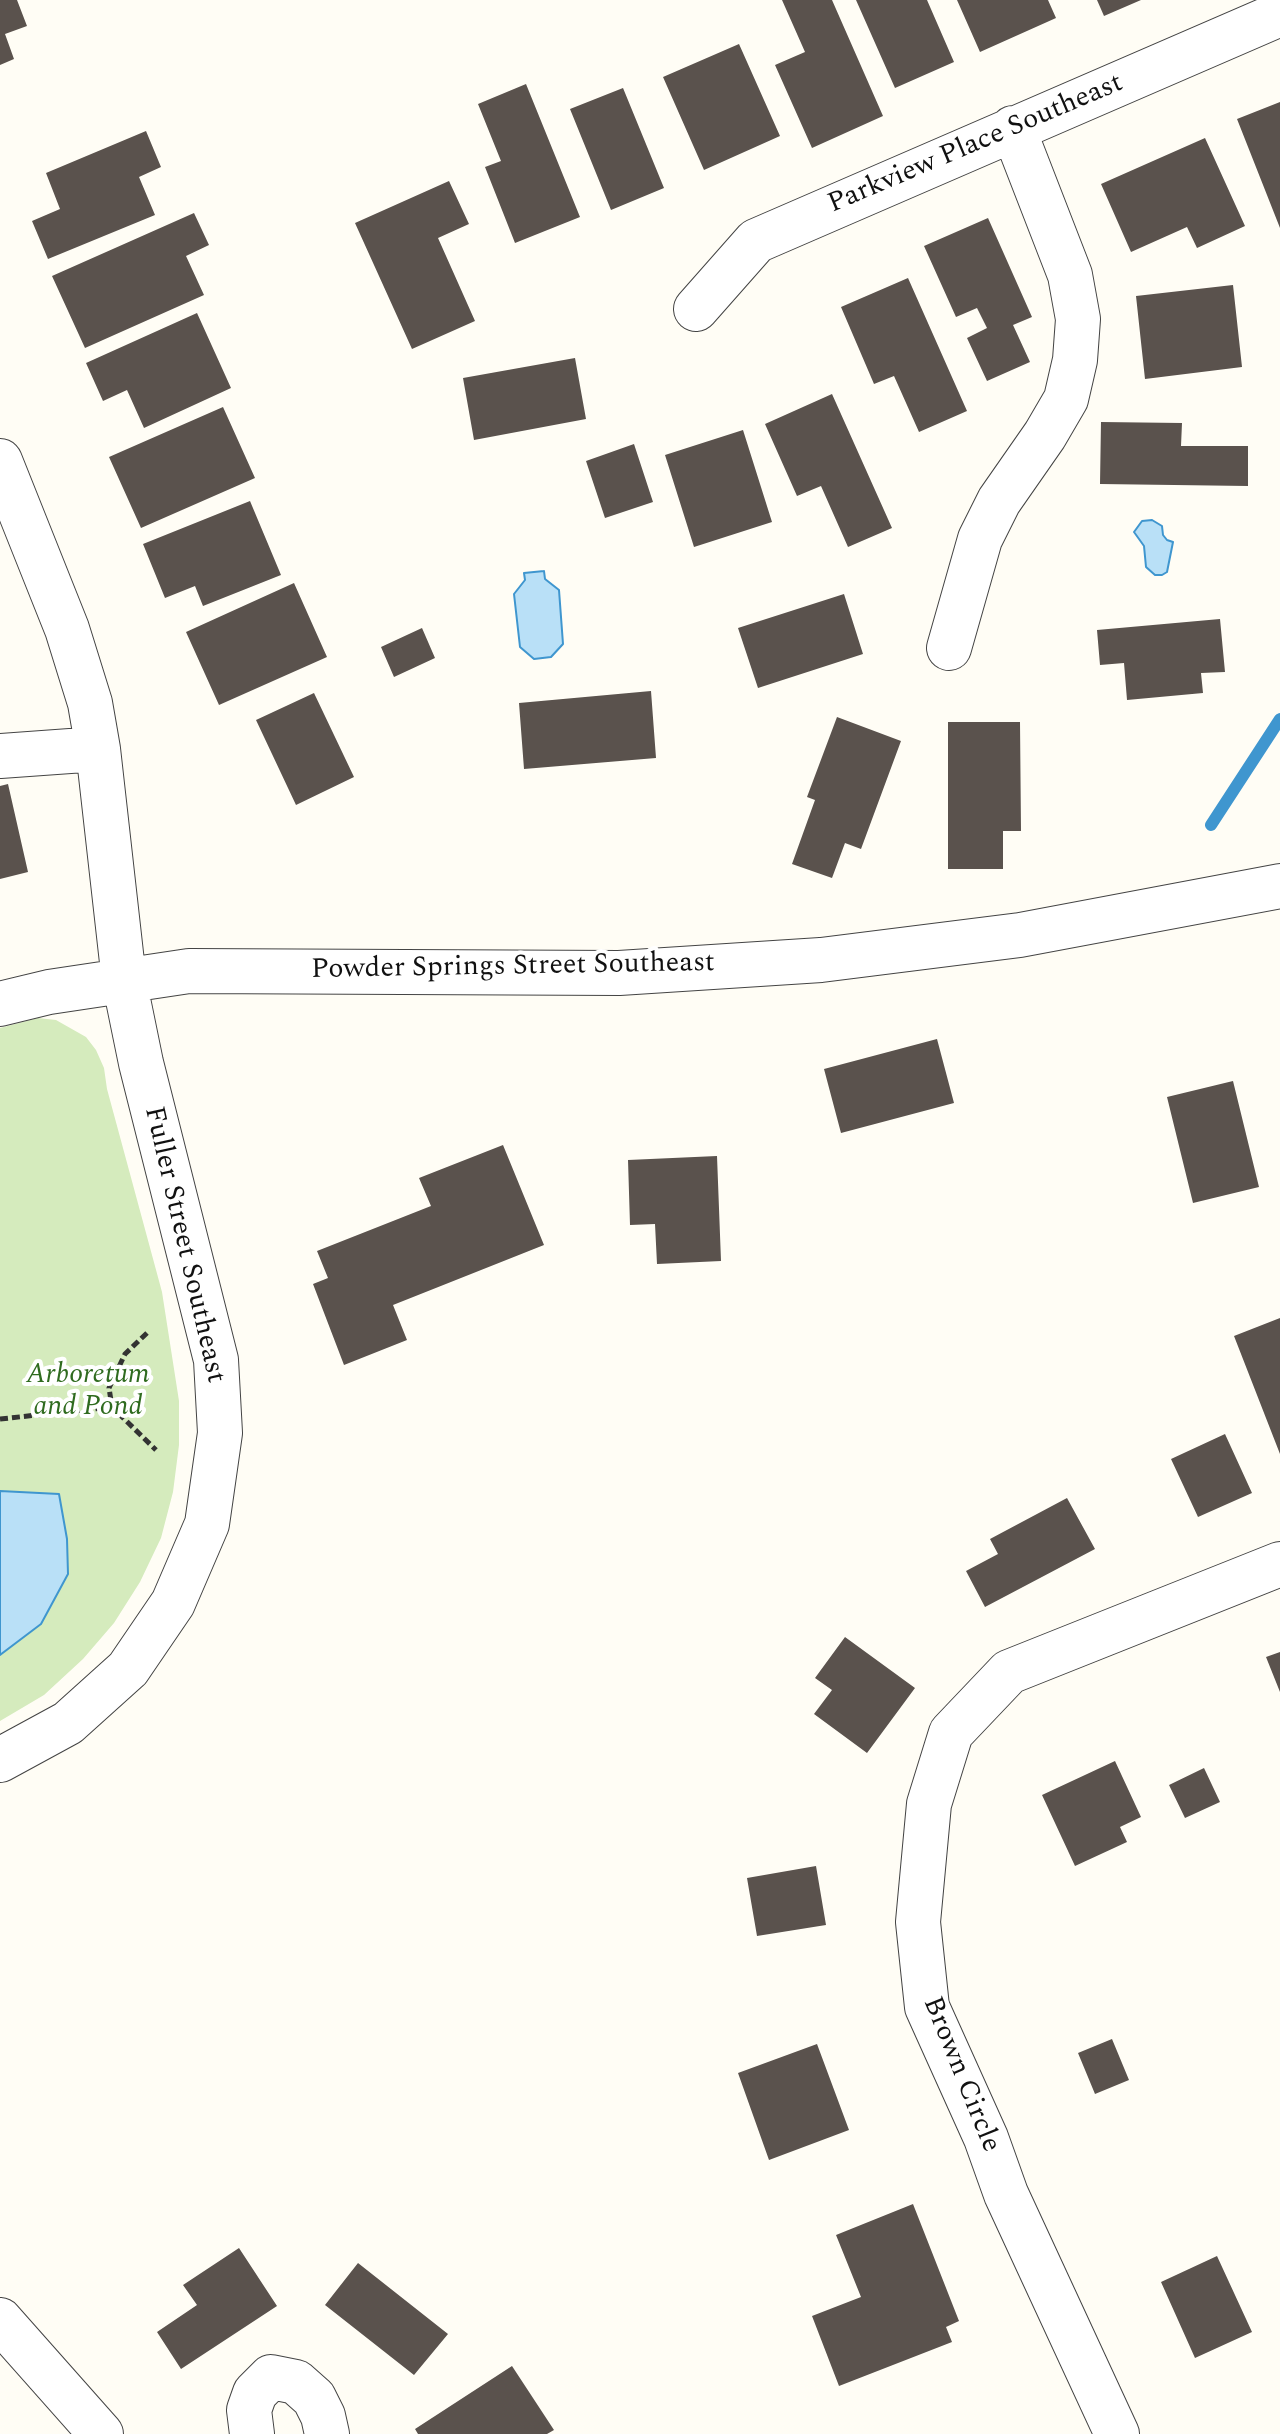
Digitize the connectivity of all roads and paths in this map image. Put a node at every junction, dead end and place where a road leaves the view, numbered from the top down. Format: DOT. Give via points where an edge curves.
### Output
graph roads {
  1 [pos="1280,14"];
  2 [pos="1013,128"];
  3 [pos="696,309"];
  4 [pos="0,461"];
  5 [pos="949,648"];
  6 [pos="98,749"];
  7 [pos="0,756"];
  8 [pos="1280,886"];
  9 [pos="124,980"];
  10 [pos="0,1004"];
  11 [pos="147,1333"];
  12 [pos="112,1407"];
  13 [pos="0,1419"];
  14 [pos="156,1450"];
  15 [pos="1280,1564"];
  16 [pos="0,1760"];
  17 [pos="0,2320"];
  18 [pos="101,2434"];
  19 [pos="252,2434"];
  20 [pos="327,2434"];
  21 [pos="1117,2434"];
  1 -- 2 [label="street, Parkview Place Southeast"];
  2 -- 3 [label="street, Parkview Place Southeast" via="756,241"];
  2 -- 5 [label="street" via="1070,275 1078,319 1075,360 1066,399 980,539"];
  4 -- 6 [label="street, Fuller Street Southeast" via="77,658"];
  6 -- 7 [label="street"];
  6 -- 9 [label="street, Fuller Street Southeast"];
  8 -- 9 [label="street, Powder Springs Street Southeast" via="1020,935 821,960 619,973 189,971"];
  9 -- 10 [label="street, Powder Springs Street Southeast"];
  9 -- 16 [label="street, Fuller Street Southeast" via="216,1360 220,1433 207,1524 173,1603 128,1669 68,1723"];
  11 -- 12 [label="path" via="125,1354 109,1388"];
  12 -- 13 [label="path"];
  12 -- 14 [label="path"];
  15 -- 21 [label="street, Brown Circle" via="1009,1672 951,1733 929,1804 918,1922 927,2007"];
  17 -- 18 [label="street"];
  19 -- 20 [label="street" via="249,2410 255,2393 271,2377 296,2382 314,2398"];
}
